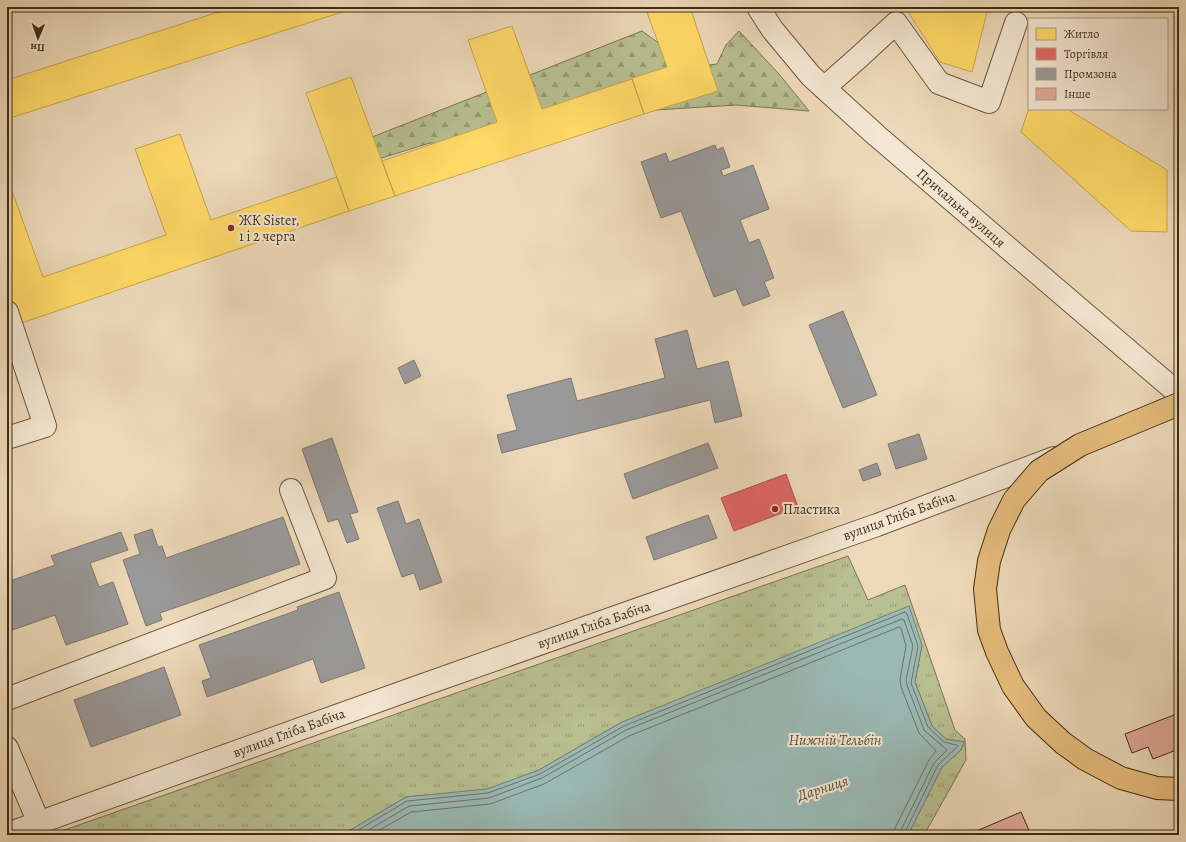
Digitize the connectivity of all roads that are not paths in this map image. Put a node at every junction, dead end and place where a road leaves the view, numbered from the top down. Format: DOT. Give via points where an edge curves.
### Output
graph roads {
  1 [pos="758,7"];
  2 [pos="1016,23"];
  3 [pos="824,88"];
  4 [pos="9,326"];
  5 [pos="1179,394"];
  6 [pos="1179,404"];
  7 [pos="1179,411"];
  8 [pos="7,438"];
  9 [pos="291,490"];
  10 [pos="7,699"];
  11 [pos="7,748"];
  12 [pos="1179,789"];
  13 [pos="39,823"];
  14 [pos="7,834"];
  1 -- 3 [label="street, Причальна вулиця" via="772,29"];
  2 -- 3 [label="street" via="989,102 939,83 896,23"];
  3 -- 5 [label="street, Причальна вулиця"];
  4 -- 8 [label="street" via="45,426"];
  6 -- 12 [label="main road, bridge" via="1080,445 1040,471 1014,500 999,530 989,561 985,589 989,630 997,652 1013,686 1036,718 1085,759 1121,778 1157,788"];
  7 -- 13 [label="street, вулиця Гліба Бабіча" via="877,525"];
  9 -- 10 [label="street" via="325,578"];
  11 -- 13 [label="street"];
  13 -- 14 [label="street, вулиця Гліба Бабіча"];
}
